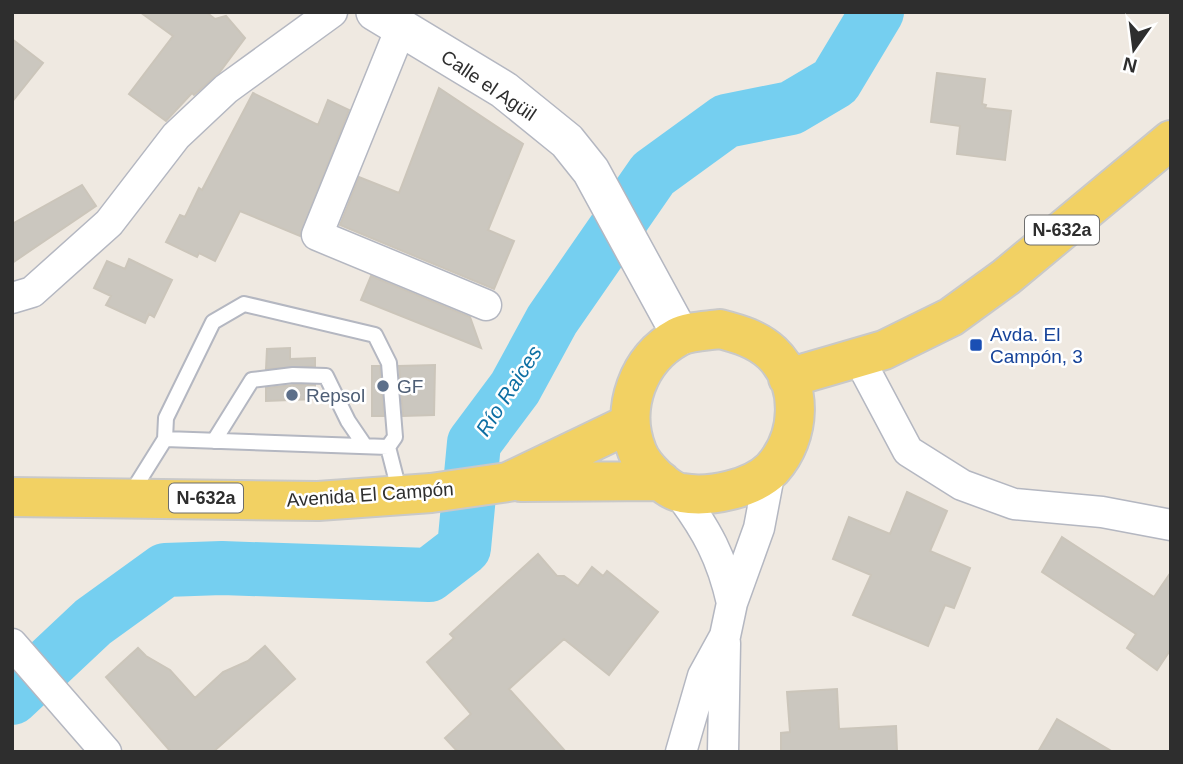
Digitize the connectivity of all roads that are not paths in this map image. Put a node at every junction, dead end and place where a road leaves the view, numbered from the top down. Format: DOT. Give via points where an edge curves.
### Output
graph roads {
  1 [pos="332,12"];
  2 [pos="388,20"];
  3 [pos="1171,140"];
  4 [pos="12,298"];
  5 [pos="486,305"];
  6 [pos="681,336"];
  7 [pos="858,357"];
  8 [pos="788,378"];
  9 [pos="629,424"];
  10 [pos="165,439"];
  11 [pos="214,441"];
  12 [pos="365,446"];
  13 [pos="388,447"];
  14 [pos="771,470"];
  15 [pos="508,482"];
  16 [pos="670,487"];
  17 [pos="416,494"];
  18 [pos="129,496"];
  19 [pos="12,497"];
  20 [pos="1171,525"];
  21 [pos="732,603"];
  22 [pos="725,636"];
  23 [pos="15,647"];
  24 [pos="106,752"];
  25 [pos="681,752"];
  26 [pos="723,752"];
  1 -- 4 [label="street" via="226,89 176,136 109,223 32,292"];
  2 -- 5 [label="street" via="317,235"];
  2 -- 6 [label="street, Calle el Agüil" via="504,90 567,141 592,170"];
  3 -- 7 [label="main road, N-632a" via="951,317 884,350"];
  6 -- 8 [label="main road" via="720,329 747,337 772,354"];
  6 -- 9 [label="main road" via="657,351 635,384"];
  7 -- 8 [label="main road, N-632a"];
  7 -- 20 [label="street" via="908,451 962,485 1014,504 1102,512"];
  8 -- 14 [label="main road" via="795,421 787,447"];
  9 -- 15 [label="main road, Avenida El Campón / N-632a"];
  9 -- 16 [label="main road" via="637,453"];
  10 -- 11 [label="lane"];
  10 -- 13 [label="lane" via="166,418 213,322 244,304 375,335 390,363 395,437"];
  10 -- 18 [label="lane"];
  11 -- 12 [label="lane"];
  11 -- 12 [label="lane" via="252,380 326,376"];
  12 -- 13 [label="lane"];
  13 -- 17 [label="lane"];
  14 -- 16 [label="main road" via="736,488 708,494"];
  14 -- 21 [label="street" via="759,528"];
  15 -- 16 [label="main road"];
  15 -- 17 [label="main road, Avenida El Campón / N-632a"];
  16 -- 21 [label="street" via="703,524 724,565"];
  17 -- 18 [label="main road, Avenida El Campón / N-632a" via="318,501"];
  18 -- 19 [label="main road, Avenida El Campón / N-632a"];
  21 -- 22 [label="street"];
  22 -- 25 [label="street" via="703,676"];
  22 -- 26 [label="street"];
  23 -- 24 [label="street"];
}
